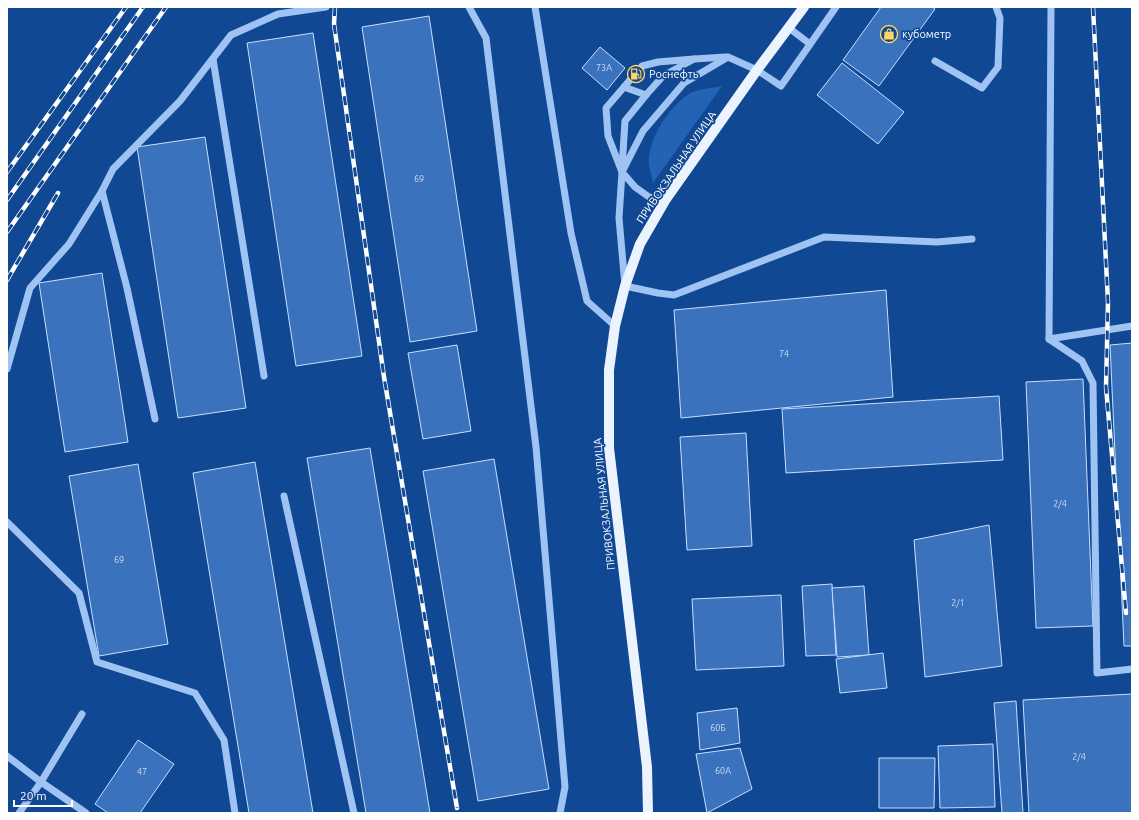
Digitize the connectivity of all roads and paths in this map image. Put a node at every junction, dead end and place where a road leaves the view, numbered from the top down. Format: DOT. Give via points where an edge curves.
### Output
graph roads {
  1 [pos="326,7"];
  2 [pos="469,7"];
  3 [pos="535,7"];
  4 [pos="804,7"];
  5 [pos="836,7"];
  6 [pos="996,7"];
  7 [pos="1051,7"];
  8 [pos="789,28"];
  9 [pos="810,44"];
  10 [pos="728,57"];
  11 [pos="213,59"];
  12 [pos="694,59"];
  13 [pos="935,61"];
  14 [pos="757,70"];
  15 [pos="624,87"];
  16 [pos="646,95"];
  17 [pos="622,172"];
  18 [pos="102,191"];
  19 [pos="666,199"];
  20 [pos="972,239"];
  21 [pos="624,286"];
  22 [pos="615,326"];
  23 [pos="1132,326"];
  24 [pos="1049,339"];
  25 [pos="7,369"];
  26 [pos="264,376"];
  27 [pos="155,419"];
  28 [pos="284,496"];
  29 [pos="7,522"];
  30 [pos="1132,669"];
  31 [pos="82,714"];
  32 [pos="7,756"];
  33 [pos="41,782"];
  34 [pos="19,813"];
  35 [pos="86,813"];
  36 [pos="235,813"];
  37 [pos="354,813"];
  38 [pos="560,813"];
  39 [pos="648,813"];
  1 -- 11 [label="street" via="278,14 231,35"];
  2 -- 38 [label="street" via="486,38 536,447 565,786"];
  3 -- 22 [label="street" via="570,233 587,301"];
  4 -- 8 [label="main road, ПРИВОКЗАЛЬНАЯ УЛИЦА"];
  5 -- 9 [label="street"];
  6 -- 13 [label="street" via="1000,18 998,67 982,88"];
  7 -- 24 [label="street"];
  8 -- 9 [label="street"];
  8 -- 14 [label="main road, ПРИВОКЗАЛЬНАЯ УЛИЦА"];
  9 -- 14 [label="street" via="781,86"];
  10 -- 12 [label="street"];
  10 -- 14 [label="street"];
  10 -- 17 [label="street" via="684,82 643,131"];
  11 -- 18 [label="street" via="180,101 113,170"];
  11 -- 26 [label="street"];
  12 -- 15 [label="street" via="642,66"];
  12 -- 16 [label="street" via="664,76"];
  14 -- 19 [label="main road, ПРИВОКЗАЛЬНАЯ УЛИЦА"];
  15 -- 16 [label="street"];
  15 -- 17 [label="street" via="606,108 608,136"];
  16 -- 17 [label="street" via="625,120"];
  17 -- 19 [label="street" via="635,187 649,197"];
  17 -- 21 [label="street" via="619,218"];
  18 -- 25 [label="street" via="69,244 30,288"];
  18 -- 27 [label="street" via="127,288"];
  19 -- 21 [label="main road, ПРИВОКЗАЛЬНАЯ УЛИЦА" via="640,244"];
  20 -- 21 [label="street" via="937,242 824,237 674,295"];
  21 -- 22 [label="main road, ПРИВОКЗАЛЬНАЯ УЛИЦА"];
  22 -- 39 [label="main road, ПРИВОКЗАЛЬНАЯ УЛИЦА" via="608,370 609,448 647,767"];
  23 -- 24 [label="street"];
  24 -- 30 [label="street" via="1082,361 1093,383 1097,673"];
  28 -- 37 [label="street"];
  29 -- 36 [label="street" via="79,593 98,662 195,693 224,740"];
  31 -- 33 [label="street"];
  32 -- 33 [label="street"];
  33 -- 34 [label="street"];
  33 -- 35 [label="street"];
}
